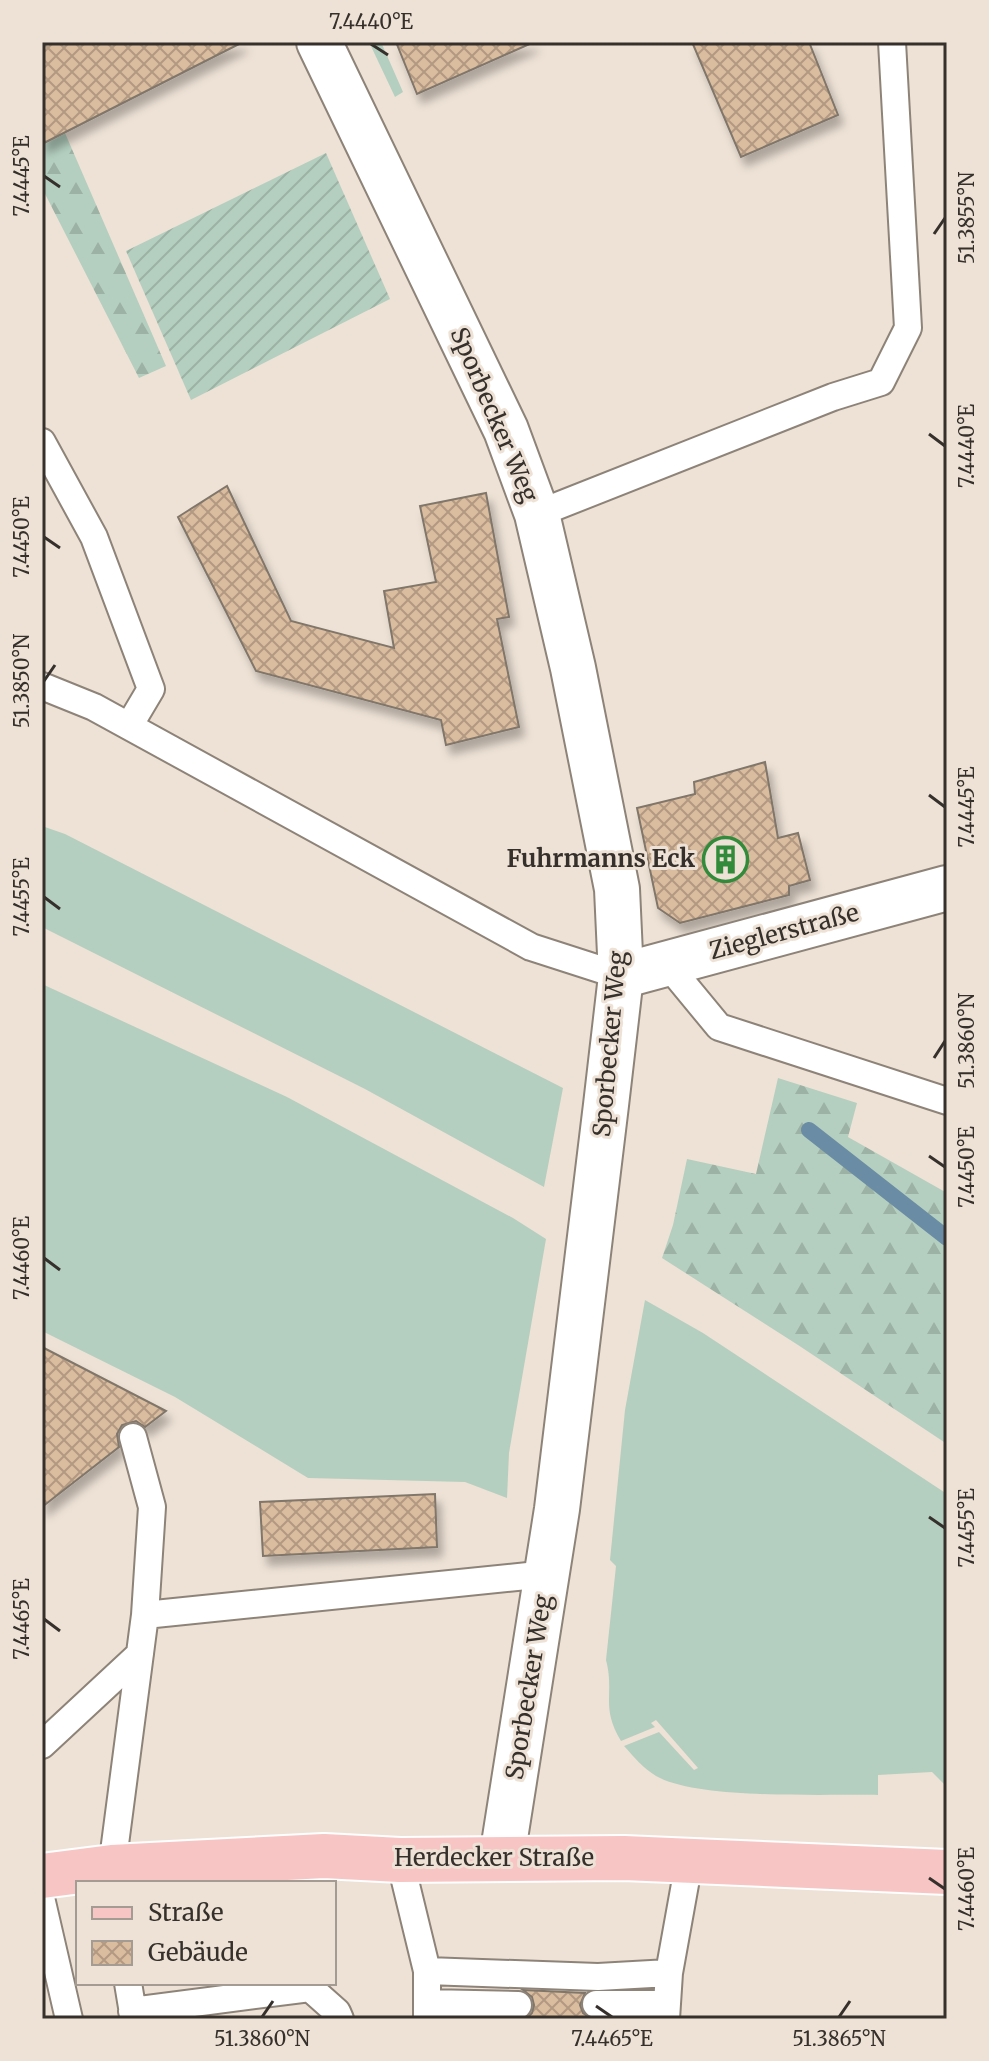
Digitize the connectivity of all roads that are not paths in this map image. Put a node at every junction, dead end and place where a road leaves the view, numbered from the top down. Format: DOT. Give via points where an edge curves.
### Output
graph roads {
  1 [pos="319,42"];
  2 [pos="892,42"];
  3 [pos="42,442"];
  4 [pos="537,514"];
  5 [pos="42,686"];
  6 [pos="129,726"];
  7 [pos="947,888"];
  8 [pos="667,964"];
  9 [pos="621,976"];
  10 [pos="947,1101"];
  11 [pos="133,1437"];
  12 [pos="547,1574"];
  13 [pos="145,1615"];
  14 [pos="140,1654"];
  15 [pos="42,1745"];
  16 [pos="502,1857"];
  17 [pos="400,1860"];
  18 [pos="689,1862"];
  19 [pos="947,1872"];
  20 [pos="113,1875"];
  21 [pos="42,1876"];
  22 [pos="42,1902"];
  23 [pos="427,1971"];
  24 [pos="669,1973"];
  25 [pos="128,1985"];
  26 [pos="596,2004"];
  27 [pos="518,2005"];
  28 [pos="427,2011"];
  29 [pos="667,2012"];
  30 [pos="133,2015"];
  31 [pos="69,2019"];
  32 [pos="340,2019"];
  1 -- 4 [label="street, Sporbecker Weg" via="506,430"];
  2 -- 4 [label="lane" via="908,328 881,382"];
  3 -- 6 [label="lane" via="94,537 151,689"];
  4 -- 9 [label="street, Sporbecker Weg" via="614,874"];
  5 -- 6 [label="lane"];
  6 -- 9 [label="lane" via="531,947"];
  7 -- 8 [label="street, Zieglerstraße"];
  8 -- 9 [label="street, Zieglerstraße"];
  8 -- 10 [label="lane" via="719,1027"];
  9 -- 12 [label="street, Sporbecker Weg"];
  11 -- 13 [label="lane" via="152,1507"];
  12 -- 13 [label="lane"];
  12 -- 16 [label="street, Sporbecker Weg"];
  13 -- 14 [label="lane"];
  14 -- 15 [label="lane"];
  14 -- 20 [label="lane"];
  16 -- 17 [label="main road, Herdecker Straße"];
  16 -- 18 [label="main road, Herdecker Straße"];
  17 -- 20 [label="main road, Herdecker Straße" via="324,1856"];
  17 -- 23 [label="lane"];
  18 -- 19 [label="main road, Herdecker Straße"];
  18 -- 24 [label="lane"];
  20 -- 21 [label="main road, Herdecker Straße"];
  22 -- 31 [label="lane"];
  23 -- 24 [label="lane" via="598,1977"];
  23 -- 28 [label="lane"];
  24 -- 29 [label="lane"];
  25 -- 30 [label="lane"];
  26 -- 29 [label="lane"];
  27 -- 28 [label="lane"];
  30 -- 32 [label="lane" via="310,1988"];
}
